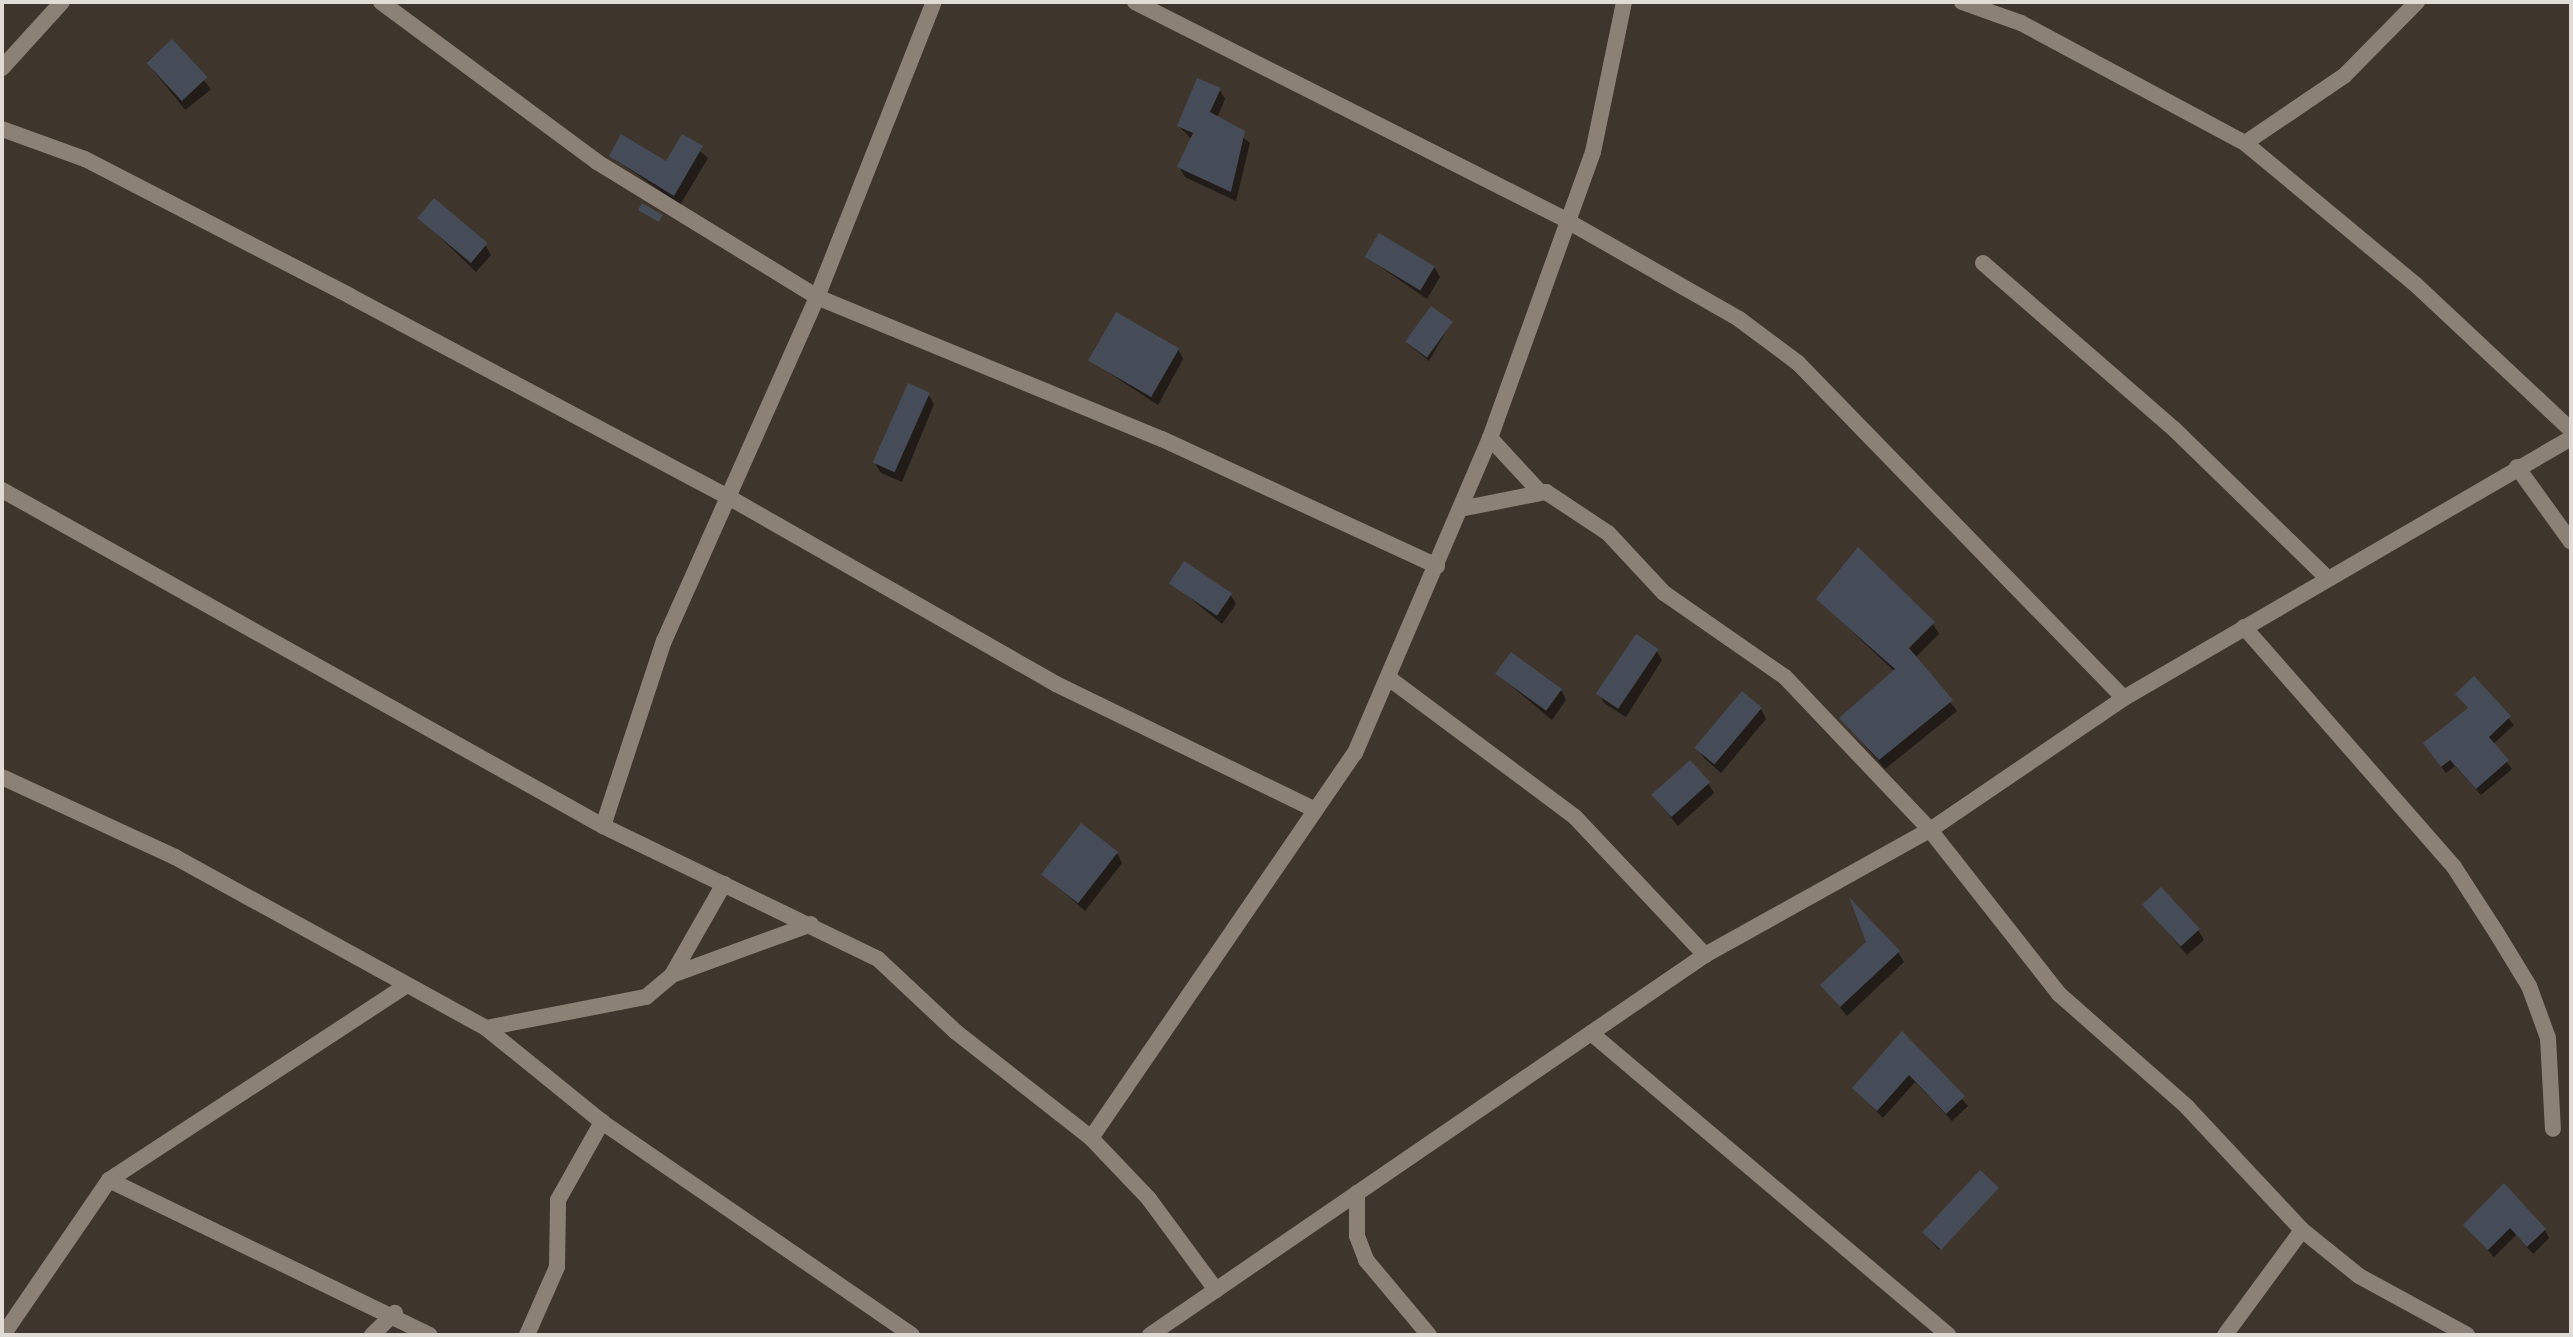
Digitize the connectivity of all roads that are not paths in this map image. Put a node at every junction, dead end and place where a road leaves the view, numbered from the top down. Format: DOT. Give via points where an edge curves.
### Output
graph roads {
  1 [pos="62,2"];
  2 [pos="381,2"];
  3 [pos="934,2"];
  4 [pos="1135,2"];
  5 [pos="1624,2"];
  6 [pos="1962,2"];
  7 [pos="2417,2"];
  8 [pos="2,68"];
  9 [pos="2,129"];
  10 [pos="2245,143"];
  11 [pos="1564,219"];
  12 [pos="1983,263"];
  13 [pos="817,297"];
  14 [pos="2571,430"];
  15 [pos="1490,438"];
  16 [pos="2571,438"];
  17 [pos="2517,467"];
  18 [pos="1537,489"];
  19 [pos="2,490"];
  20 [pos="730,498"];
  21 [pos="1460,509"];
  22 [pos="2571,542"];
  23 [pos="1437,566"];
  24 [pos="2326,577"];
  25 [pos="2244,627"];
  26 [pos="1390,679"];
  27 [pos="2124,698"];
  28 [pos="2,777"];
  29 [pos="1315,810"];
  30 [pos="603,826"];
  31 [pos="1930,830"];
  32 [pos="724,884"];
  33 [pos="811,924"];
  34 [pos="1705,955"];
  35 [pos="672,975"];
  36 [pos="407,985"];
  37 [pos="486,1028"];
  38 [pos="1591,1033"];
  39 [pos="602,1122"];
  40 [pos="2553,1129"];
  41 [pos="1091,1138"];
  42 [pos="109,1180"];
  43 [pos="1357,1193"];
  44 [pos="2302,1230"];
  45 [pos="1216,1290"];
  46 [pos="395,1313"];
  47 [pos="3,1335"];
  48 [pos="372,1335"];
  49 [pos="429,1335"];
  50 [pos="527,1335"];
  51 [pos="912,1335"];
  52 [pos="1150,1335"];
  53 [pos="1429,1335"];
  54 [pos="1948,1335"];
  55 [pos="2225,1335"];
  56 [pos="2467,1335"];
  1 -- 8 [label="street"];
  2 -- 13 [label="street" via="597,162"];
  3 -- 13 [label="street"];
  4 -- 11 [label="street"];
  5 -- 11 [label="street" via="1593,152"];
  6 -- 10 [label="street" via="2021,23"];
  7 -- 10 [label="street" via="2344,76"];
  9 -- 20 [label="street" via="85,159"];
  10 -- 14 [label="street" via="2415,284"];
  11 -- 15 [label="street"];
  11 -- 27 [label="street" via="1739,319 1798,363"];
  12 -- 24 [label="street" via="2174,429"];
  13 -- 20 [label="street"];
  13 -- 23 [label="street" via="1174,444"];
  15 -- 18 [label="street"];
  15 -- 21 [label="street"];
  16 -- 17 [label="street"];
  17 -- 22 [label="street"];
  17 -- 24 [label="street"];
  18 -- 21 [label="street"];
  18 -- 31 [label="street" via="1608,533 1664,593 1804,693"];
  19 -- 30 [label="street"];
  20 -- 29 [label="street" via="1056,684"];
  20 -- 30 [label="street" via="664,641"];
  21 -- 23 [label="street"];
  23 -- 26 [label="street"];
  24 -- 25 [label="street"];
  25 -- 27 [label="street"];
  25 -- 40 [label="street" via="2454,867 2496,932 2529,986 2548,1038"];
  26 -- 29 [label="street" via="1355,753"];
  26 -- 34 [label="street" via="1575,817"];
  27 -- 31 [label="street"];
  28 -- 36 [label="street" via="175,857"];
  29 -- 41 [label="street"];
  30 -- 32 [label="street"];
  31 -- 34 [label="street"];
  31 -- 44 [label="street" via="2018,950 2187,1107"];
  32 -- 33 [label="street"];
  32 -- 35 [label="street"];
  33 -- 35 [label="street"];
  33 -- 41 [label="street" via="878,959 956,1032"];
  34 -- 38 [label="street"];
  35 -- 37 [label="street" via="629,1003"];
  36 -- 37 [label="street"];
  36 -- 42 [label="street"];
  37 -- 39 [label="street"];
  38 -- 43 [label="street"];
  38 -- 54 [label="street"];
  39 -- 50 [label="street" via="558,1200 557,1267"];
  39 -- 51 [label="street"];
  41 -- 45 [label="street" via="1149,1199"];
  42 -- 46 [label="street"];
  42 -- 47 [label="street"];
  43 -- 45 [label="street"];
  43 -- 53 [label="street" via="1366,1260"];
  44 -- 55 [label="street"];
  44 -- 56 [label="street" via="2359,1276"];
  45 -- 52 [label="street"];
  46 -- 48 [label="street"];
  46 -- 49 [label="street"];
}
